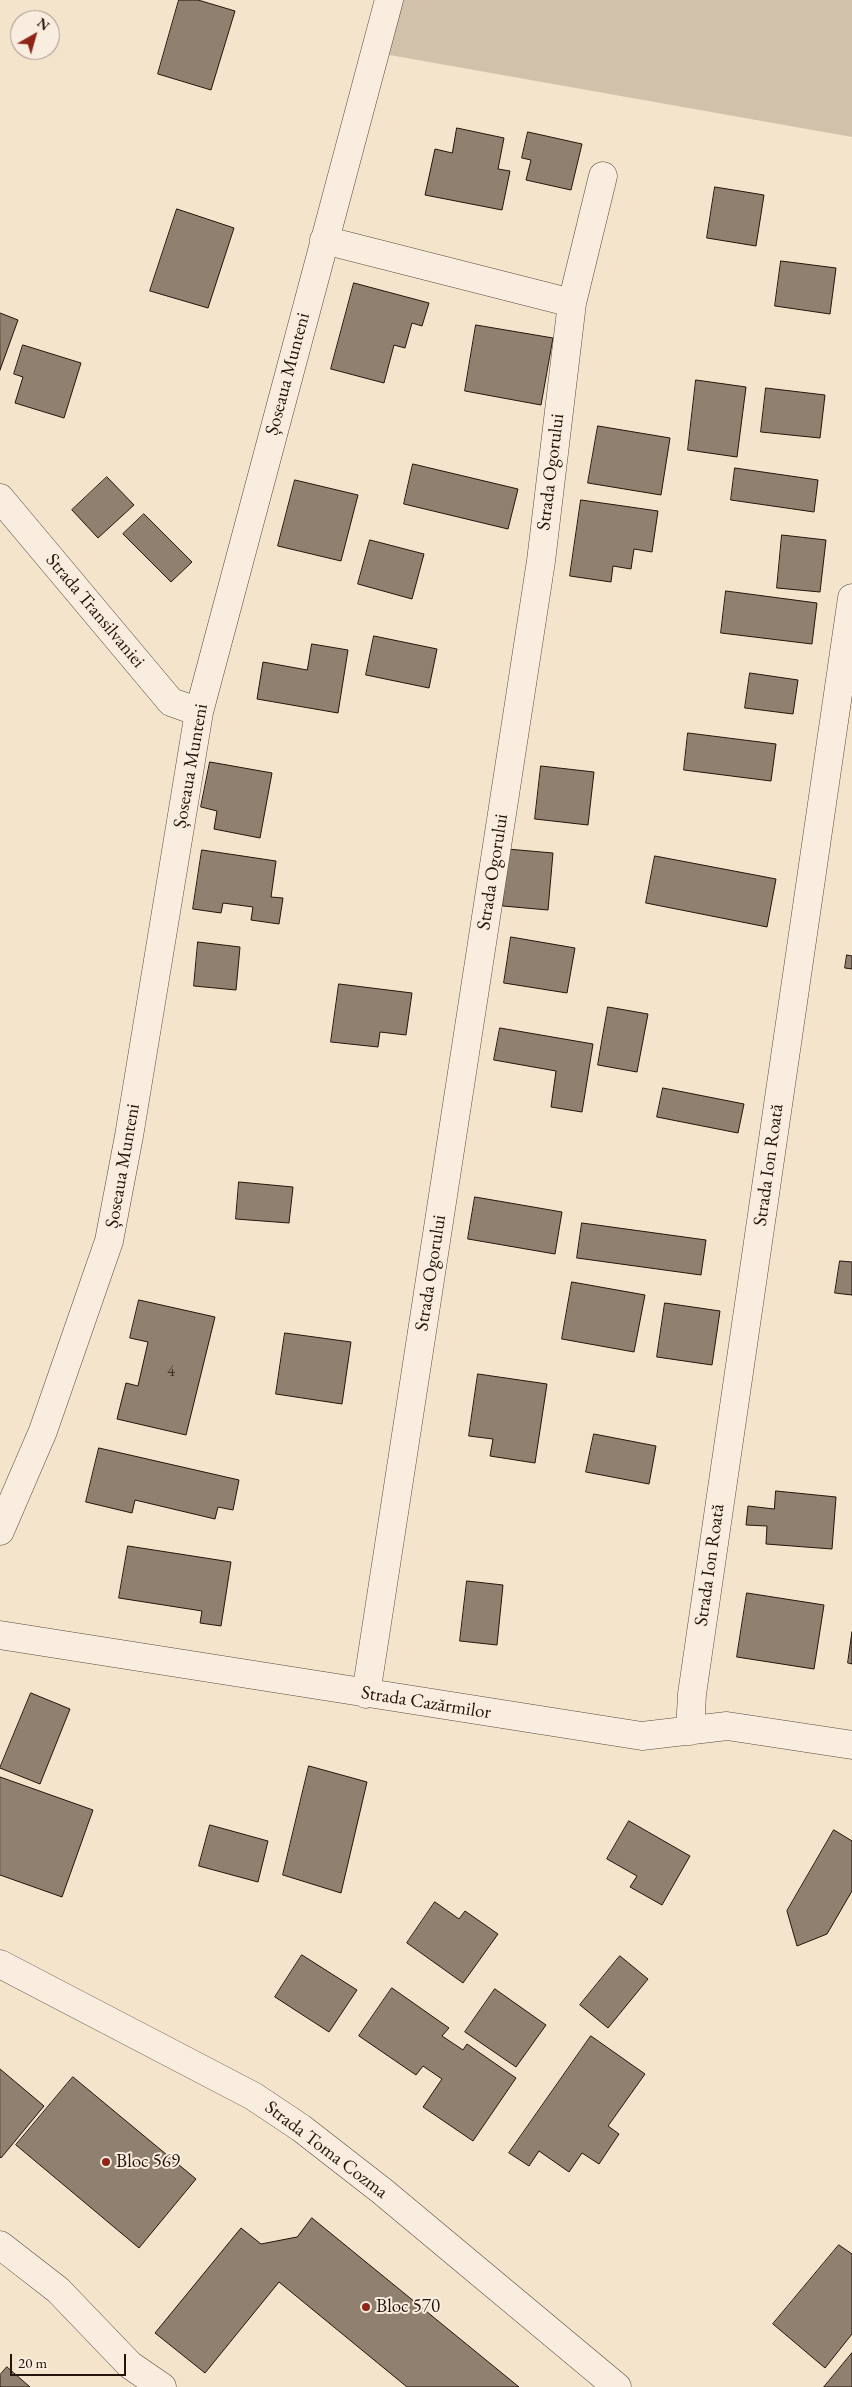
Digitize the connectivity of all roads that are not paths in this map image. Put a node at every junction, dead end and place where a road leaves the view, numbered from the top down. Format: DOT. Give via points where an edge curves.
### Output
graph roads {
  1 [pos="389,0"];
  2 [pos="603,176"];
  3 [pos="324,240"];
  4 [pos="572,303"];
  5 [pos="0,498"];
  6 [pos="852,598"];
  7 [pos="199,712"];
  8 [pos="0,1531"];
  9 [pos="0,1635"];
  10 [pos="366,1694"];
  11 [pos="690,1731"];
  12 [pos="852,1745"];
  13 [pos="0,1964"];
  14 [pos="0,2245"];
  15 [pos="162,2387"];
  16 [pos="617,2387"];
  1 -- 3 [label="street, Șoseaua Munteni"];
  2 -- 4 [label="street, Strada Ogorului"];
  3 -- 4 [label="street"];
  3 -- 7 [label="street, Șoseaua Munteni"];
  4 -- 10 [label="street, Strada Ogorului" via="541,561"];
  5 -- 7 [label="street, Strada Transilvaniei" via="171,702"];
  6 -- 11 [label="street, Strada Ion Roată" via="693,1684"];
  7 -- 8 [label="street, Șoseaua Munteni" via="109,1241 44,1431"];
  9 -- 10 [label="street, Strada Cazărmilor"];
  10 -- 11 [label="street, Strada Cazărmilor" via="642,1736"];
  11 -- 12 [label="street, Strada Cazărmilor" via="727,1726"];
  13 -- 16 [label="street, Strada Toma Cozma" via="253,2096 293,2123 382,2191"];
  14 -- 15 [label="street" via="58,2290 130,2365"];
}
